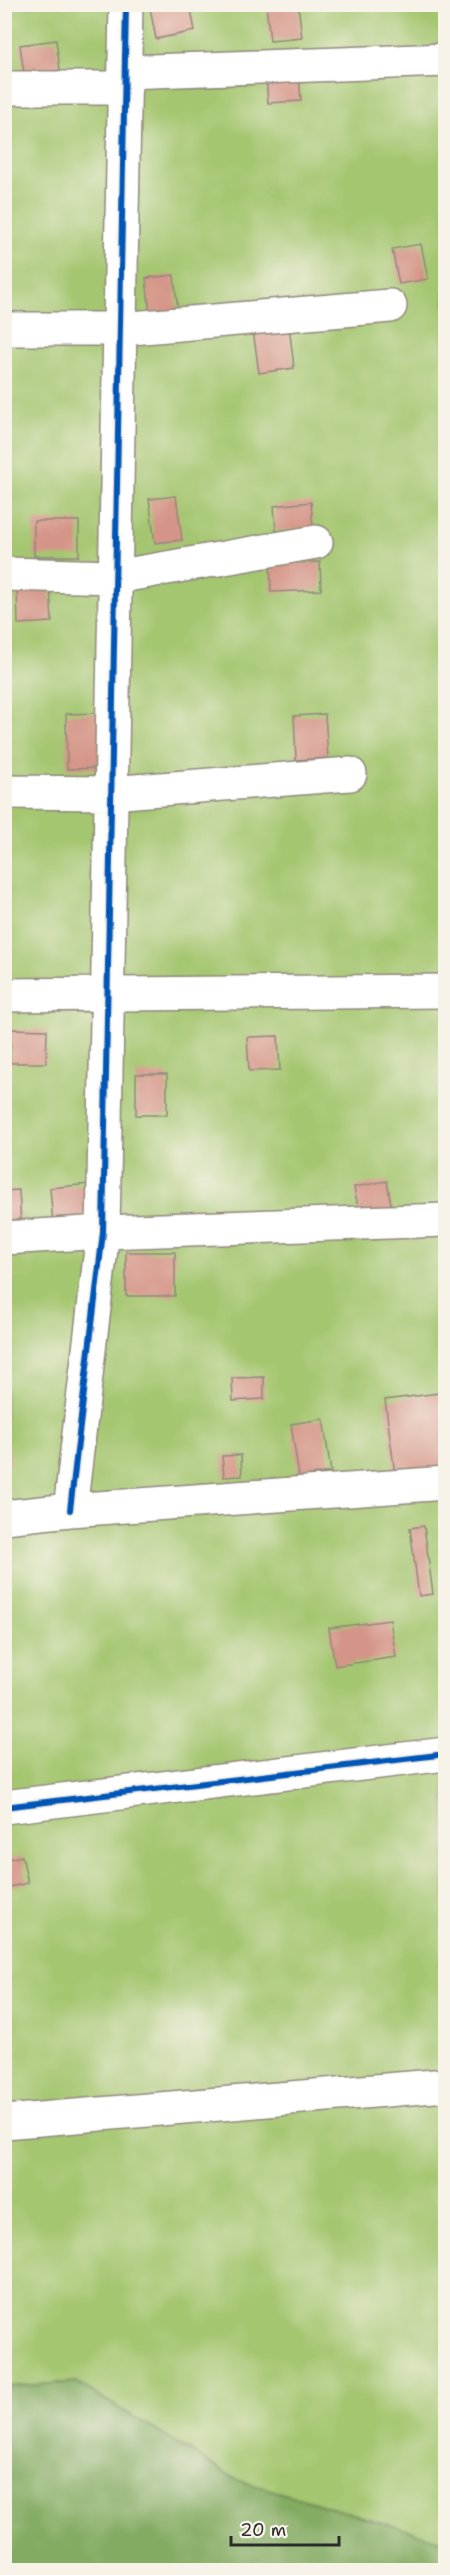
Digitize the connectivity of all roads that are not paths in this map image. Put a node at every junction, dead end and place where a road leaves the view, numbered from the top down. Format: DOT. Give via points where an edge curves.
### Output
graph roads {
  1 [pos="126,4"];
  2 [pos="446,60"];
  3 [pos="126,80"];
  4 [pos="4,88"];
  5 [pos="390,306"];
  6 [pos="4,329"];
  7 [pos="120,329"];
  8 [pos="316,542"];
  9 [pos="4,574"];
  10 [pos="115,577"];
  11 [pos="350,774"];
  12 [pos="4,792"];
  13 [pos="110,793"];
  14 [pos="446,991"];
  15 [pos="108,993"];
  16 [pos="4,995"];
  17 [pos="446,1220"];
  18 [pos="103,1232"];
  19 [pos="4,1238"];
  20 [pos="446,1484"];
  21 [pos="69,1510"];
  22 [pos="4,1517"];
  23 [pos="446,1754"];
  24 [pos="4,1807"];
  25 [pos="446,2085"];
  26 [pos="4,2122"];
  1 -- 3 [label="street"];
  2 -- 3 [label="street"];
  3 -- 4 [label="street"];
  3 -- 7 [label="street"];
  5 -- 7 [label="street"];
  6 -- 7 [label="street"];
  7 -- 10 [label="street"];
  8 -- 10 [label="street"];
  9 -- 10 [label="street"];
  10 -- 13 [label="street"];
  11 -- 13 [label="street"];
  12 -- 13 [label="street"];
  13 -- 15 [label="street"];
  14 -- 15 [label="street"];
  15 -- 16 [label="street"];
  15 -- 18 [label="street"];
  17 -- 18 [label="street"];
  18 -- 19 [label="street"];
  18 -- 21 [label="street"];
  20 -- 21 [label="street"];
  21 -- 22 [label="street"];
  23 -- 24 [label="street"];
  25 -- 26 [label="street"];
}
